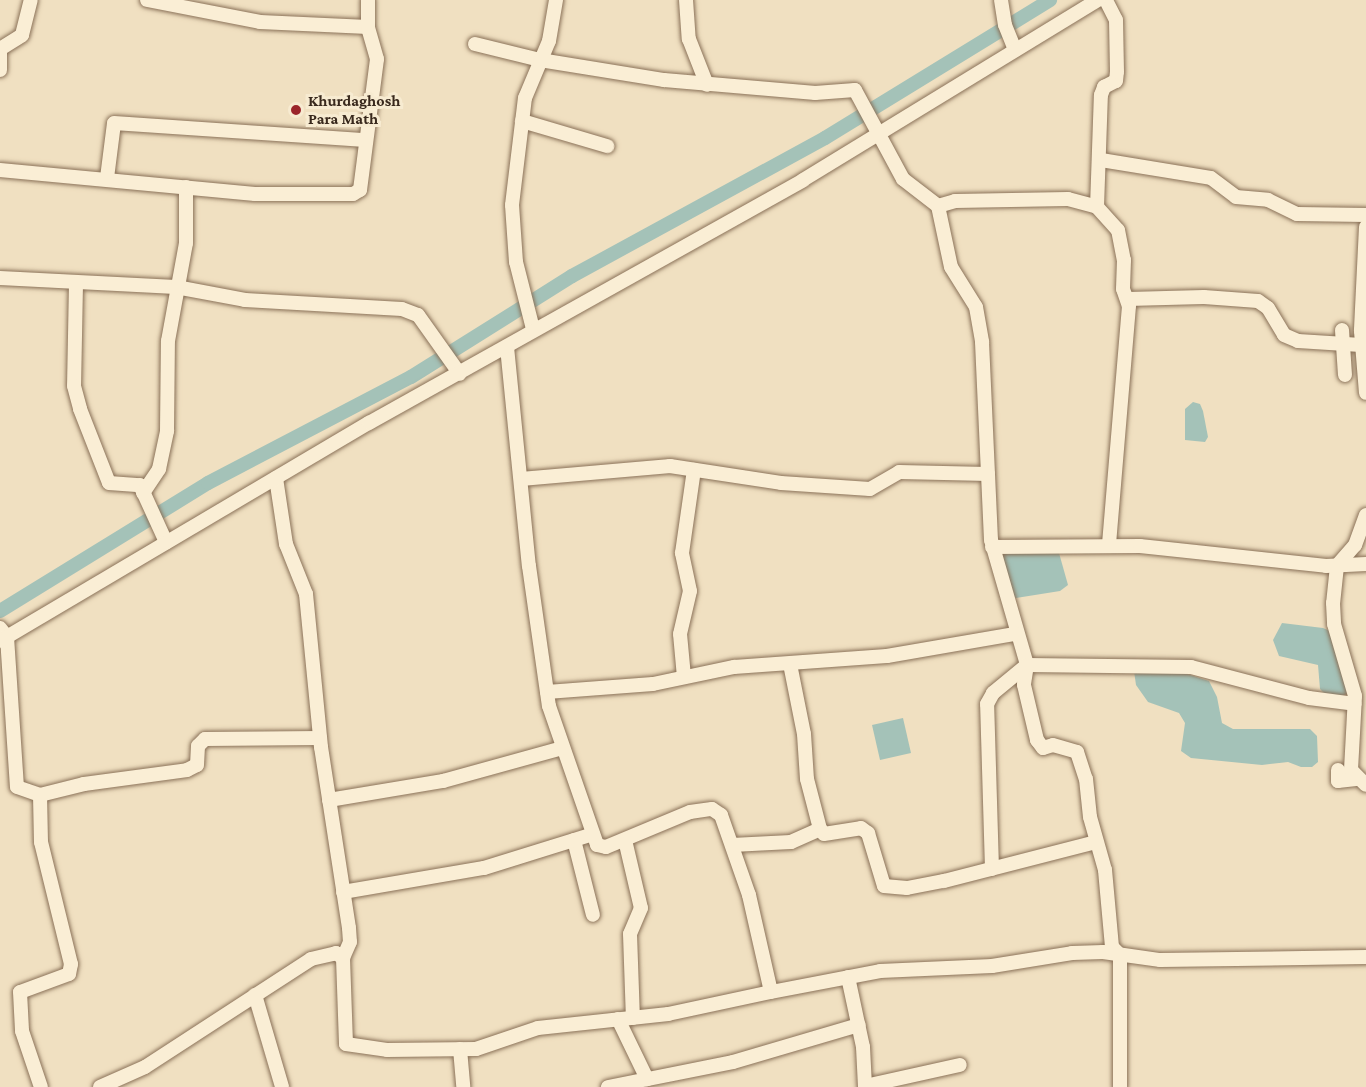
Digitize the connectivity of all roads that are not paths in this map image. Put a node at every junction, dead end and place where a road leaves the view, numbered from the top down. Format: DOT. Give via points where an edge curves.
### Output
graph roads {
  1 [pos="31,0"];
  2 [pos="147,0"];
  3 [pos="368,0"];
  4 [pos="556,0"];
  5 [pos="686,0"];
  6 [pos="1000,0"];
  7 [pos="1098,0"];
  8 [pos="1106,0"];
  9 [pos="368,27"];
  10 [pos="1010,38"];
  11 [pos="475,44"];
  12 [pos="540,60"];
  13 [pos="0,70"];
  14 [pos="707,85"];
  15 [pos="522,121"];
  16 [pos="877,128"];
  17 [pos="365,140"];
  18 [pos="607,146"];
  19 [pos="1101,160"];
  20 [pos="0,170"];
  21 [pos="107,178"];
  22 [pos="186,187"];
  23 [pos="938,206"];
  24 [pos="1097,207"];
  25 [pos="1366,215"];
  26 [pos="1366,227"];
  27 [pos="0,278"];
  28 [pos="76,284"];
  29 [pos="176,286"];
  30 [pos="1128,299"];
  31 [pos="532,330"];
  32 [pos="1342,330"];
  33 [pos="1341,344"];
  34 [pos="1361,345"];
  35 [pos="507,348"];
  36 [pos="1364,373"];
  37 [pos="460,374"];
  38 [pos="1345,375"];
  39 [pos="1366,393"];
  40 [pos="694,470"];
  41 [pos="987,474"];
  42 [pos="276,478"];
  43 [pos="521,479"];
  44 [pos="143,493"];
  45 [pos="1366,515"];
  46 [pos="163,538"];
  47 [pos="1109,545"];
  48 [pos="992,547"];
  49 [pos="1366,564"];
  50 [pos="1337,566"];
  51 [pos="1015,634"];
  52 [pos="2,635"];
  53 [pos="790,664"];
  54 [pos="1027,665"];
  55 [pos="684,676"];
  56 [pos="547,692"];
  57 [pos="1354,704"];
  58 [pos="320,738"];
  59 [pos="562,748"];
  60 [pos="1338,770"];
  61 [pos="1361,782"];
  62 [pos="40,795"];
  63 [pos="329,800"];
  64 [pos="819,829"];
  65 [pos="592,834"];
  66 [pos="574,840"];
  67 [pos="625,840"];
  68 [pos="1096,842"];
  69 [pos="732,845"];
  70 [pos="992,869"];
  71 [pos="343,892"];
  72 [pos="593,915"];
  73 [pos="1120,955"];
  74 [pos="1366,957"];
  75 [pos="343,958"];
  76 [pos="848,977"];
  77 [pos="771,992"];
  78 [pos="255,996"];
  79 [pos="633,1018"];
  80 [pos="618,1019"];
  81 [pos="859,1025"];
  82 [pos="460,1049"];
  83 [pos="960,1065"];
  84 [pos="648,1079"];
  85 [pos="41,1087"];
  86 [pos="100,1087"];
  87 [pos="282,1087"];
  88 [pos="462,1087"];
  89 [pos="608,1087"];
  90 [pos="865,1087"];
  91 [pos="1120,1087"];
  1 -- 13 [label="street" via="22,35 0,49"];
  2 -- 9 [label="street" via="260,22"];
  3 -- 9 [label="street"];
  4 -- 12 [label="street" via="549,41"];
  5 -- 14 [label="street" via="689,39"];
  6 -- 10 [label="street"];
  7 -- 10 [label="street"];
  8 -- 19 [label="street" via="1116,20 1117,72 1116,81 1104,87 1101,95"];
  9 -- 17 [label="street" via="377,59"];
  10 -- 16 [label="street"];
  11 -- 12 [label="street"];
  12 -- 14 [label="street"];
  12 -- 15 [label="street" via="530,79"];
  14 -- 16 [label="street" via="840,94 855,90"];
  15 -- 18 [label="street"];
  15 -- 31 [label="street" via="512,205 514,241"];
  16 -- 23 [label="street" via="903,179"];
  16 -- 31 [label="street" via="566,314"];
  17 -- 21 [label="street" via="265,136 124,121 114,123 110,130"];
  17 -- 22 [label="street" via="360,190 353,194 277,195"];
  19 -- 24 [label="street"];
  19 -- 25 [label="street" via="1211,178 1236,197 1268,200 1297,214"];
  20 -- 21 [label="street"];
  21 -- 22 [label="street"];
  22 -- 29 [label="street" via="186,243"];
  23 -- 24 [label="street" via="956,201 1050,199"];
  23 -- 41 [label="street" via="951,267 971,294 979,322"];
  24 -- 30 [label="street" via="1118,230 1124,260 1123,289"];
  26 -- 34 [label="street"];
  27 -- 28 [label="street"];
  28 -- 29 [label="street"];
  28 -- 44 [label="street" via="74,349 78,403 109,483 140,485"];
  29 -- 37 [label="street" via="245,300 402,309 424,321"];
  29 -- 44 [label="street" via="166,378 167,431 159,469"];
  30 -- 33 [label="street" via="1203,297 1258,301 1268,308 1284,335 1298,341"];
  30 -- 47 [label="street"];
  31 -- 35 [label="street"];
  32 -- 33 [label="street"];
  33 -- 34 [label="street"];
  33 -- 38 [label="street"];
  34 -- 36 [label="street"];
  35 -- 37 [label="street"];
  35 -- 43 [label="street"];
  36 -- 39 [label="street"];
  37 -- 42 [label="street"];
  40 -- 41 [label="street" via="870,489 899,472"];
  40 -- 43 [label="street" via="643,466"];
  40 -- 55 [label="street" via="682,553 690,591 680,634"];
  41 -- 48 [label="street"];
  42 -- 46 [label="street"];
  42 -- 58 [label="street" via="286,544 306,594"];
  43 -- 56 [label="street"];
  44 -- 46 [label="street"];
  45 -- 50 [label="street" via="1354,545"];
  46 -- 52 [label="street"];
  47 -- 48 [label="street"];
  47 -- 50 [label="street"];
  48 -- 51 [label="street"];
  49 -- 50 [label="street"];
  50 -- 57 [label="street" via="1334,624 1348,660"];
  51 -- 53 [label="street" via="887,656"];
  51 -- 54 [label="street"];
  52 -- 62 [label="street" via="17,787"];
  53 -- 55 [label="street" via="734,667"];
  53 -- 64 [label="street" via="804,734 807,779"];
  54 -- 57 [label="street" via="1191,667 1309,698"];
  54 -- 68 [label="street" via="1024,685 1037,740 1043,747 1067,747 1081,757"];
  54 -- 70 [label="street" via="993,693 987,704"];
  55 -- 56 [label="street" via="629,687"];
  56 -- 59 [label="street"];
  57 -- 61 [label="street" via="1351,770"];
  58 -- 62 [label="street" via="206,739 198,746 197,765 187,770 84,784"];
  58 -- 63 [label="street"];
  59 -- 63 [label="street" via="443,782"];
  59 -- 65 [label="street"];
  60 -- 61 [label="street" via="1338,782"];
  62 -- 85 [label="street" via="41,842 71,964 69,974 20,992 22,1031"];
  63 -- 71 [label="street"];
  64 -- 69 [label="street" via="791,842"];
  64 -- 70 [label="street" via="824,834 861,828 868,833 880,879 884,886 895,889"];
  65 -- 66 [label="street"];
  65 -- 67 [label="street" via="597,845 606,847"];
  66 -- 71 [label="street" via="484,868"];
  66 -- 72 [label="street"];
  67 -- 69 [label="street" via="690,812 712,809 721,814"];
  67 -- 79 [label="street" via="641,908 630,934"];
  68 -- 70 [label="street"];
  68 -- 73 [label="street" via="1105,870 1112,947"];
  69 -- 77 [label="street" via="749,895"];
  71 -- 75 [label="street" via="350,942"];
  73 -- 74 [label="street" via="1160,960"];
  73 -- 76 [label="street" via="1072,953 992,966 908,967"];
  73 -- 91 [label="street"];
  75 -- 78 [label="street" via="336,953 311,959"];
  75 -- 82 [label="street" via="346,1044 361,1049"];
  76 -- 77 [label="street"];
  76 -- 81 [label="street"];
  77 -- 79 [label="street"];
  78 -- 86 [label="street" via="146,1067"];
  78 -- 87 [label="street"];
  79 -- 80 [label="street"];
  80 -- 82 [label="street" via="538,1028 493,1046"];
  80 -- 84 [label="street"];
  81 -- 84 [label="street" via="733,1062"];
  81 -- 90 [label="street"];
  82 -- 88 [label="street"];
  83 -- 90 [label="street"];
  84 -- 89 [label="street"];
}
